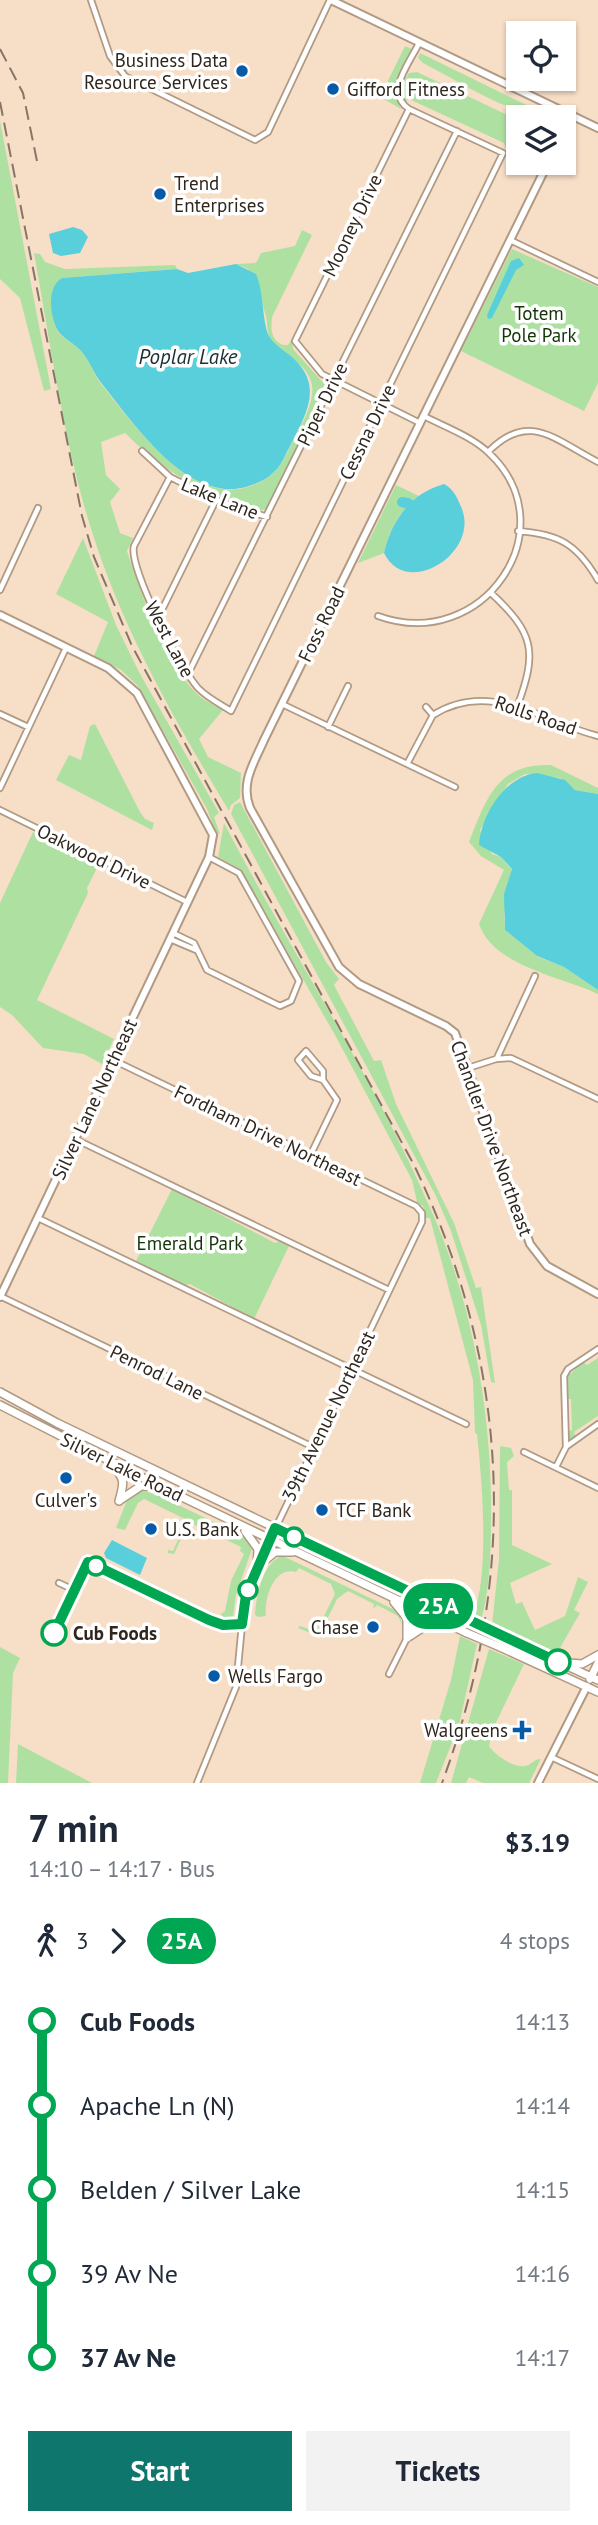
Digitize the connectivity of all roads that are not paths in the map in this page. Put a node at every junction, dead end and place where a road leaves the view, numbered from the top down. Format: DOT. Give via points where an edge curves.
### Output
graph roads {
  1 [pos="91,0"];
  2 [pos="331,0"];
  3 [pos="420,42"];
  4 [pos="549,105"];
  5 [pos="409,109"];
  6 [pos="576,118"];
  7 [pos="598,128"];
  8 [pos="457,131"];
  9 [pos="542,175"];
  10 [pos="510,240"];
  11 [pos="598,282"];
  12 [pos="333,382"];
  13 [pos="380,405"];
  14 [pos="422,420"];
  15 [pos="142,451"];
  16 [pos="488,452"];
  17 [pos="598,462"];
  18 [pos="170,477"];
  19 [pos="216,500"];
  20 [pos="38,508"];
  21 [pos="267,517"];
  22 [pos="519,531"];
  23 [pos="598,580"];
  24 [pos="0,590"];
  25 [pos="491,593"];
  26 [pos="0,615"];
  27 [pos="378,616"];
  28 [pos="158,618"];
  29 [pos="66,647"];
  30 [pos="187,676"];
  31 [pos="348,687"];
  32 [pos="282,704"];
  33 [pos="426,707"];
  34 [pos="517,707"];
  35 [pos="231,711"];
  36 [pos="0,714"];
  37 [pos="433,715"];
  38 [pos="28,727"];
  39 [pos="328,727"];
  40 [pos="598,736"];
  41 [pos="407,764"];
  42 [pos="455,787"];
  43 [pos="0,788"];
  44 [pos="0,810"];
  45 [pos="209,856"];
  46 [pos="187,902"];
  47 [pos="171,936"];
  48 [pos="535,976"];
  49 [pos="452,1030"];
  50 [pos="112,1059"];
  51 [pos="496,1059"];
  52 [pos="468,1068"];
  53 [pos="323,1080"];
  54 [pos="598,1100"];
  55 [pos="75,1139"];
  56 [pos="310,1156"];
  57 [pos="422,1213"];
  58 [pos="37,1218"];
  59 [pos="389,1290"];
  60 [pos="598,1294"];
  61 [pos="0,1297"];
  62 [pos="598,1349"];
  63 [pos="351,1370"];
  64 [pos="0,1392"];
  65 [pos="0,1405"];
  66 [pos="466,1424"];
  67 [pos="598,1424"];
  68 [pos="313,1447"];
  69 [pos="566,1447"];
  70 [pos="524,1452"];
  71 [pos="100,1456"];
  72 [pos="556,1467"];
  73 [pos="161,1487"];
  74 [pos="598,1488"];
  75 [pos="234,1521"];
  76 [pos="275,1528"];
  77 [pos="269,1538"];
  78 [pos="299,1553"];
  79 [pos="257,1567"];
  80 [pos="59,1583"];
  81 [pos="74,1590"];
  82 [pos="378,1591"];
  83 [pos="442,1608"];
  84 [pos="424,1613"];
  85 [pos="445,1623"];
  86 [pos="407,1638"];
  87 [pos="598,1655"];
  88 [pos="558,1662"];
  89 [pos="598,1663"];
  90 [pos="389,1674"];
  91 [pos="595,1678"];
  92 [pos="587,1686"];
  93 [pos="598,1692"];
  94 [pos="551,1756"];
  95 [pos="598,1779"];
  96 [pos="197,1783"];
  97 [pos="538,1783"];
  1 -- 2 [label="street" via="110,56 125,76 251,139 268,132"];
  2 -- 3 [label="street"];
  3 -- 4 [label="street"];
  3 -- 5 [label="street" via="397,88 399,100"];
  5 -- 8 [label="street"];
  5 -- 12 [label="street, Mooney Drive" via="295,341"];
  6 -- 7 [label="street"];
  8 -- 12 [label="street, Piper Drive"];
  8 -- 13 [label="street, Cessna Drive" via="503,153"];
  9 -- 10 [label="street, Foss Road"];
  10 -- 11 [label="street"];
  10 -- 14 [label="street, Foss Road"];
  12 -- 13 [label="street"];
  12 -- 21 [label="street, Piper Drive"];
  13 -- 14 [label="street"];
  13 -- 35 [label="street, Cessna Drive"];
  14 -- 16 [label="street"];
  14 -- 32 [label="street, Foss Road"];
  15 -- 18 [label="street, Lake Lane"];
  16 -- 17 [label="street" via="509,433 532,430"];
  16 -- 22 [label="street" via="511,485"];
  18 -- 19 [label="street, Lake Lane"];
  18 -- 28 [label="street, West Lane" via="133,550 141,582"];
  19 -- 21 [label="street, Lake Lane"];
  19 -- 28 [label="street"];
  20 -- 24 [label="street"];
  21 -- 30 [label="street, Piper Drive"];
  22 -- 23 [label="street" via="546,533 562,540"];
  22 -- 25 [label="street" via="512,560"];
  25 -- 27 [label="street" via="470,610 436,622 402,623"];
  25 -- 34 [label="street" via="524,628 528,668"];
  26 -- 29 [label="street"];
  28 -- 30 [label="street, West Lane"];
  29 -- 38 [label="street"];
  29 -- 45 [label="street" via="117,673 137,693 210,827 214,844"];
  30 -- 35 [label="street, West Lane"];
  31 -- 39 [label="street"];
  32 -- 39 [label="street"];
  32 -- 49 [label="street, Foss Road" via="248,777 250,808 339,967 359,984"];
  33 -- 37 [label="street"];
  34 -- 37 [label="street, Rolls Road" via="485,699"];
  34 -- 40 [label="street, Rolls Road"];
  36 -- 38 [label="street"];
  37 -- 41 [label="street"];
  38 -- 43 [label="street"];
  39 -- 41 [label="street"];
  41 -- 42 [label="street"];
  44 -- 46 [label="street, Oakwood Drive"];
  45 -- 46 [label="street, Silver Lane Northeast"];
  45 -- 47 [label="street" via="239,873 299,984 289,1005 280,1006 206,971 196,950"];
  46 -- 47 [label="street, Silver Lane Northeast"];
  47 -- 50 [label="street, Silver Lane Northeast"];
  48 -- 51 [label="street"];
  49 -- 52 [label="street, Chandler Drive Northeast"];
  50 -- 55 [label="street, Silver Lane Northeast"];
  50 -- 56 [label="street, Fordham Drive Northeast"];
  51 -- 52 [label="street"];
  51 -- 54 [label="street" via="516,1060"];
  52 -- 60 [label="street, Chandler Drive Northeast" via="530,1244 547,1266"];
  53 -- 53 [label="street" via="323,1071 306,1051 298,1059 312,1077"];
  53 -- 56 [label="street" via="337,1100"];
  55 -- 58 [label="street, Silver Lane Northeast"];
  55 -- 59 [label="street"];
  56 -- 57 [label="street, Fordham Drive Northeast" via="416,1206"];
  57 -- 59 [label="street, 39th Avenue Northeast" via="422,1222"];
  58 -- 61 [label="street, Silver Lane Northeast"];
  58 -- 63 [label="street"];
  59 -- 63 [label="street, 39th Avenue Northeast"];
  61 -- 68 [label="street, Penrod Lane"];
  62 -- 69 [label="street" via="564,1376"];
  63 -- 66 [label="street"];
  63 -- 68 [label="street, 39th Avenue Northeast"];
  64 -- 76 [label="main road"];
  65 -- 71 [label="main road, Silver Lake Road"];
  67 -- 69 [label="street"];
  68 -- 76 [label="street, 39th Avenue Northeast"];
  69 -- 72 [label="street"];
  70 -- 72 [label="street"];
  71 -- 73 [label="main road, Silver Lake Road"];
  71 -- 73 [label="main road" via="122,1474 119,1501 141,1486"];
  72 -- 74 [label="street"];
  73 -- 75 [label="main road, Silver Lake Road"];
  75 -- 77 [label="main road, Silver Lake Road"];
  75 -- 79 [label="main road" via="255,1541"];
  76 -- 77 [label="street, 39th Avenue Northeast"];
  76 -- 83 [label="main road"];
  77 -- 78 [label="main road, Silver Lake Road"];
  77 -- 79 [label="street, 39th Avenue Northeast"];
  78 -- 79 [label="main road" via="275,1552"];
  78 -- 82 [label="main road, Silver Lake Road"];
  79 -- 96 [label="street, 39th Avenue Northeast" via="244,1604 236,1687"];
  80 -- 81 [label="street"];
  82 -- 84 [label="main road, Silver Lake Road"];
  82 -- 86 [label="main road" via="405,1614"];
  83 -- 84 [label="main road"];
  83 -- 88 [label="main road, bridge"];
  84 -- 85 [label="main road, Silver Lake Road"];
  84 -- 86 [label="main road"];
  85 -- 86 [label="main road" via="428,1624"];
  85 -- 92 [label="main road, Silver Lake Road, bridge"];
  86 -- 90 [label="street"];
  87 -- 88 [label="main road" via="582,1664"];
  88 -- 91 [label="main road"];
  89 -- 91 [label="main road"];
  91 -- 92 [label="main road"];
  92 -- 93 [label="main road, Silver Lake Road"];
  92 -- 94 [label="street"];
  94 -- 95 [label="street"];
  94 -- 97 [label="street"];
}
